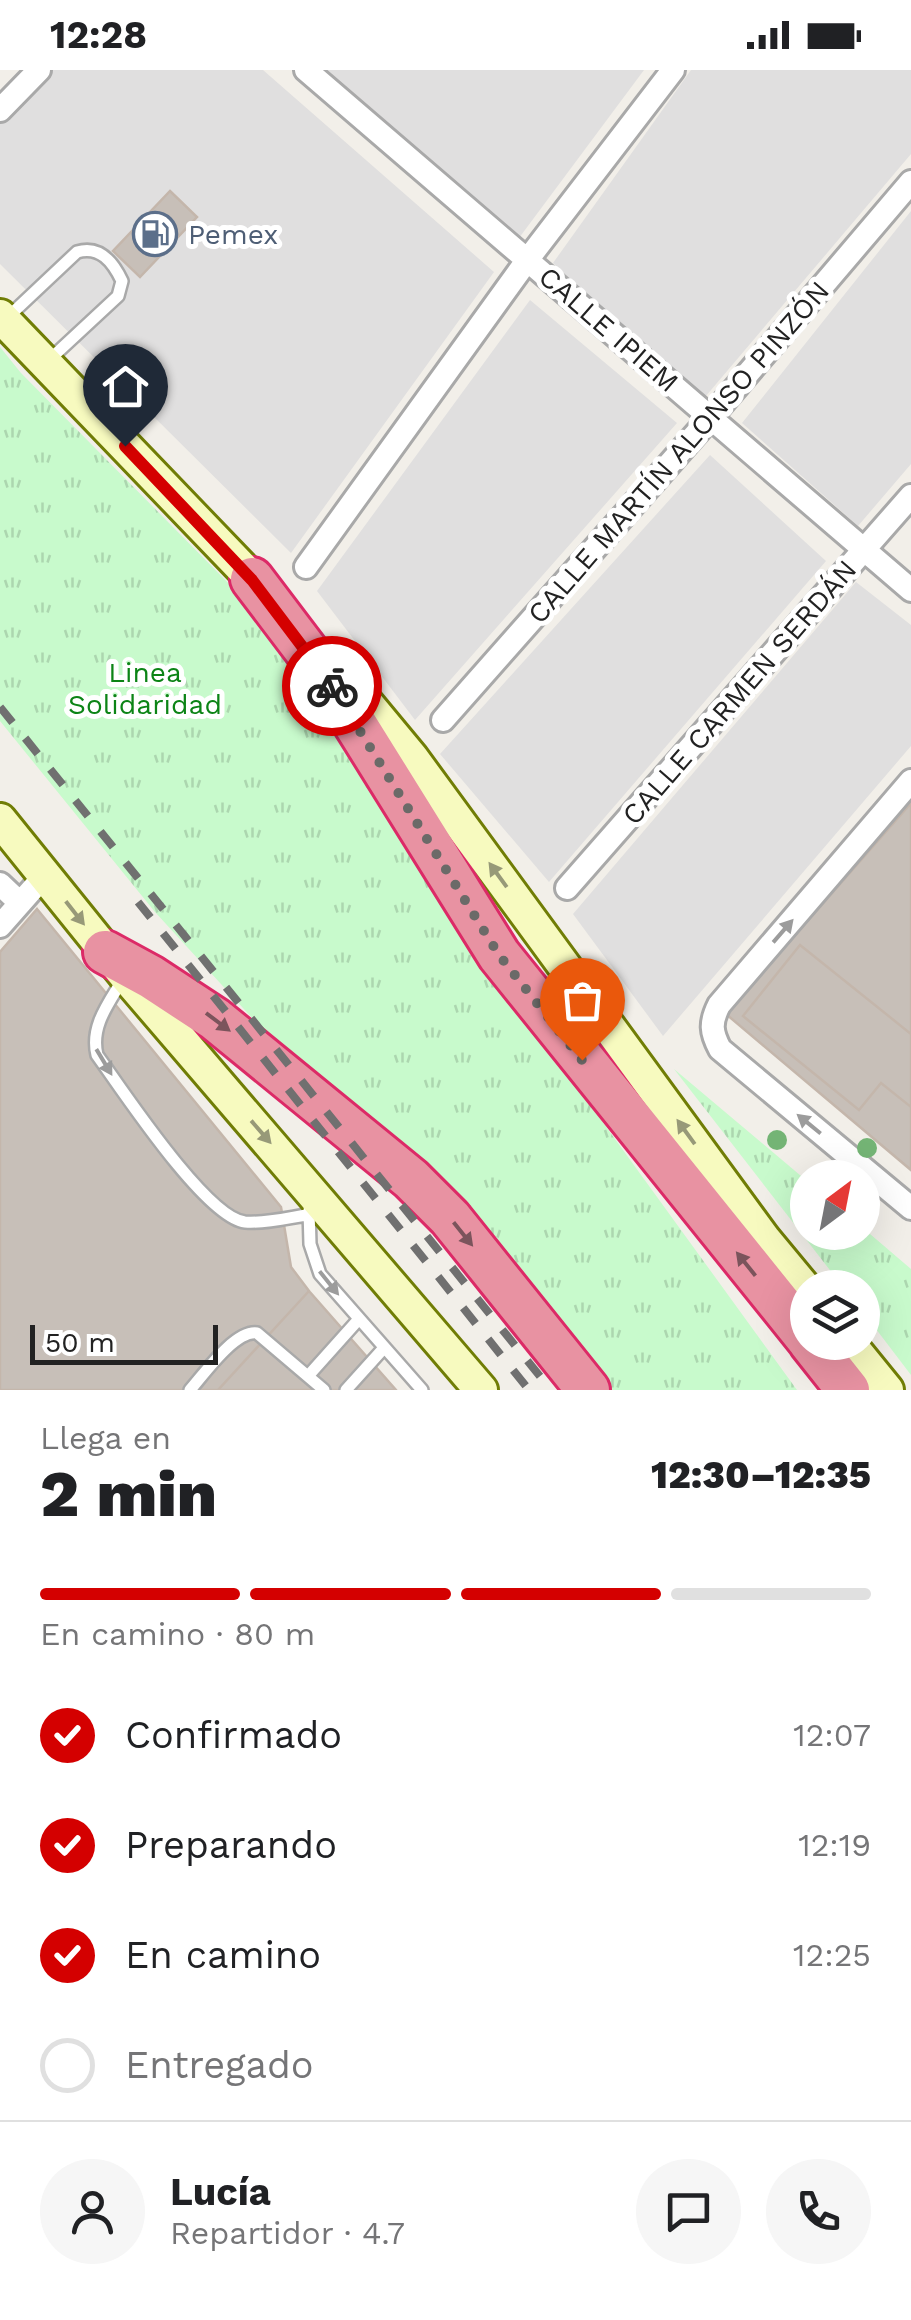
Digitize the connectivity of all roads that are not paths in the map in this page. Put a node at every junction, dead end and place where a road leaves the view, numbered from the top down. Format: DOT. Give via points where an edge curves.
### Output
graph roads {
  1 [pos="40,70"];
  2 [pos="306,70"];
  3 [pos="673,70"];
  4 [pos="0,110"];
  5 [pos="911,182"];
  6 [pos="528,259"];
  7 [pos="2,319"];
  8 [pos="45,364"];
  9 [pos="710,418"];
  10 [pos="911,496"];
  11 [pos="864,550"];
  12 [pos="306,566"];
  13 [pos="252,580"];
  14 [pos="911,590"];
  15 [pos="442,720"];
  16 [pos="911,781"];
  17 [pos="0,820"];
  18 [pos="44,875"];
  19 [pos="0,884"];
  20 [pos="567,888"];
  21 [pos="20,903"];
  22 [pos="0,926"];
  23 [pos="115,964"];
  24 [pos="316,1206"];
  25 [pos="911,1208"];
  26 [pos="790,1270"];
  27 [pos="790,1317"];
  28 [pos="358,1318"];
  29 [pos="383,1349"];
  30 [pos="824,1360"];
  31 [pos="863,1360"];
  32 [pos="308,1376"];
  33 [pos="190,1390"];
  34 [pos="324,1390"];
  35 [pos="346,1390"];
  36 [pos="422,1390"];
  37 [pos="482,1390"];
  38 [pos="588,1390"];
  39 [pos="848,1390"];
  40 [pos="887,1390"];
  1 -- 4 [label="street"];
  2 -- 6 [label="street, CALLE IPIEM"];
  3 -- 6 [label="street"];
  5 -- 9 [label="street, CALLE MARTÍN ALONSO PINZÓN"];
  6 -- 9 [label="street, CALLE IPIEM"];
  6 -- 12 [label="street"];
  7 -- 8 [label="main road"];
  7 -- 8 [label="lane" via="78,252 100,252 115,267 122,280 118,296"];
  8 -- 13 [label="main road"];
  9 -- 11 [label="street, CALLE IPIEM"];
  9 -- 15 [label="street, CALLE MARTÍN ALONSO PINZÓN"];
  10 -- 11 [label="street, CALLE CARMEN SERDÁN"];
  11 -- 14 [label="street, CALLE IPIEM"];
  11 -- 20 [label="street, CALLE CARMEN SERDÁN"];
  26 -- 13 [label="main road, one-way" via="412,758 331,660"];
  27 -- 13 [label="highway, one-way" via="499,955 324,674"];
  25 -- 16 [label="street, one-way" via="720,1049 711,1020"];
  17 -- 18 [label="main road"];
  18 -- 21 [label="street"];
  18 -- 23 [label="main road, one-way"];
  19 -- 21 [label="street"];
  21 -- 22 [label="street"];
  23 -- 24 [label="main road, one-way"];
  23 -- 24 [label="lane, one-way" via="94,1045 153,1134 202,1191 238,1220"];
  23 -- 38 [label="highway, one-way" via="151,977 215,1019 410,1180 450,1218"];
  24 -- 28 [label="lane, one-way" via="313,1260"];
  24 -- 37 [label="main road"];
  28 -- 29 [label="lane"];
  28 -- 32 [label="lane"];
  29 -- 35 [label="lane"];
  29 -- 36 [label="lane"];
  30 -- 39 [label="highway"];
  31 -- 40 [label="main road"];
  32 -- 33 [label="lane" via="251,1332 239,1336"];
  32 -- 34 [label="lane"];
}
